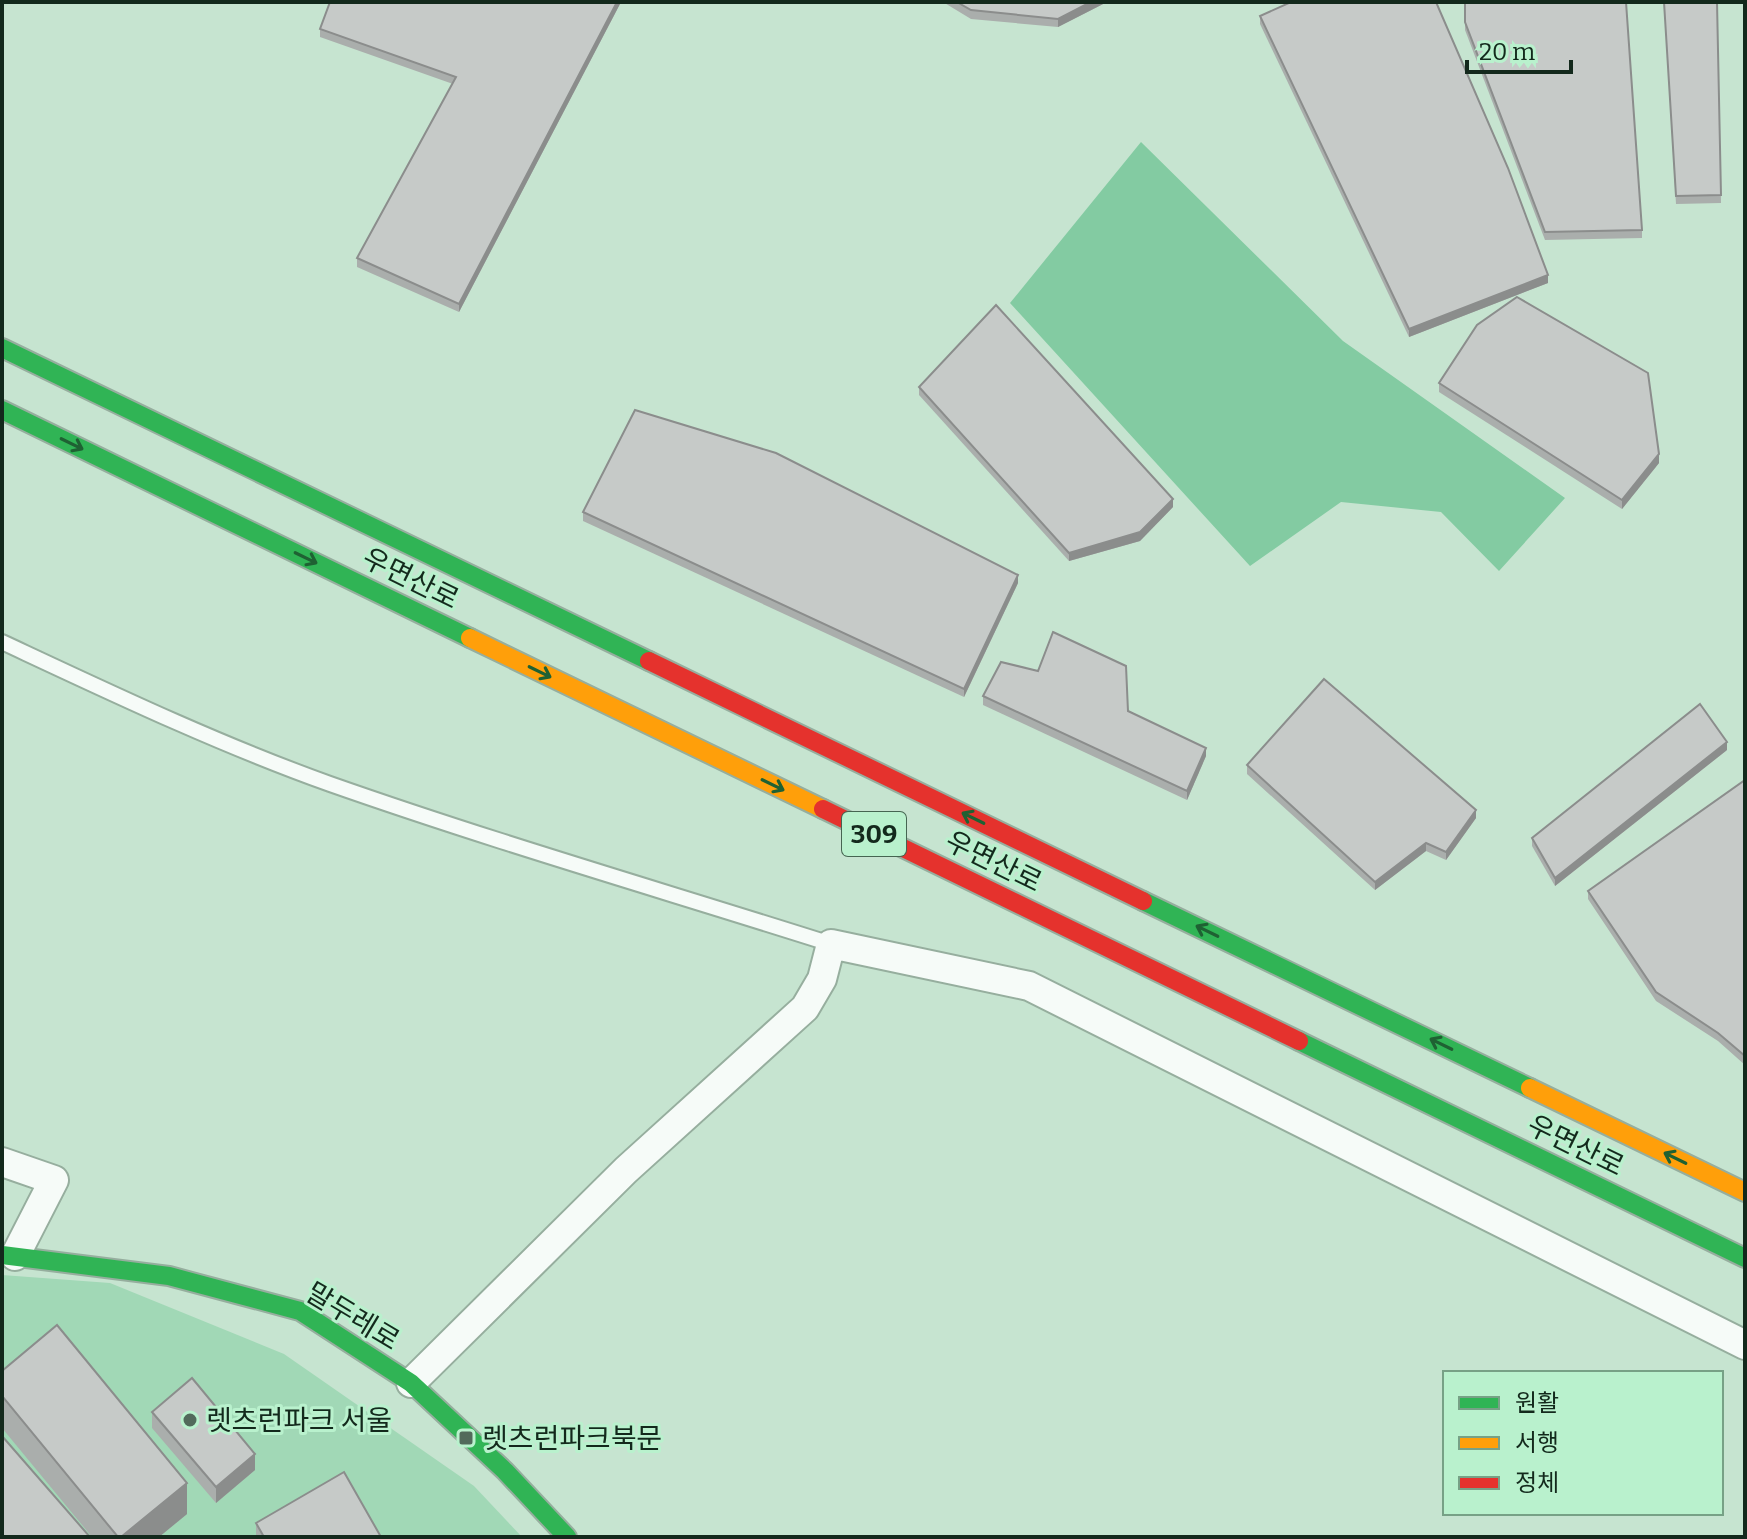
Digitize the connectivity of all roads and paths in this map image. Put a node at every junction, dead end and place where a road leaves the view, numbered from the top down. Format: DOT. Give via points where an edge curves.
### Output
graph roads {
  1 [pos="2,348"];
  2 [pos="2,410"];
  3 [pos="2,642"];
  4 [pos="831,944"];
  5 [pos="2,1162"];
  6 [pos="1745,1192"];
  7 [pos="9,1256"];
  8 [pos="1745,1258"];
  9 [pos="1745,1345"];
  10 [pos="411,1383"];
  11 [pos="567,1537"];
  6 -- 1 [label="main road, 우면산로 / 309, one-way"];
  2 -- 8 [label="main road, 우면산로 / 309, one-way"];
  3 -- 4 [label="lane" via="327,783"];
  4 -- 9 [label="street" via="1029,986"];
  4 -- 10 [label="street" via="822,979 805,1008 626,1170"];
  5 -- 7 [label="street" via="54,1180"];
  7 -- 10 [label="main road, 말두레로" via="169,1276 300,1311"];
  10 -- 11 [label="main road, 말두레로"];
}
